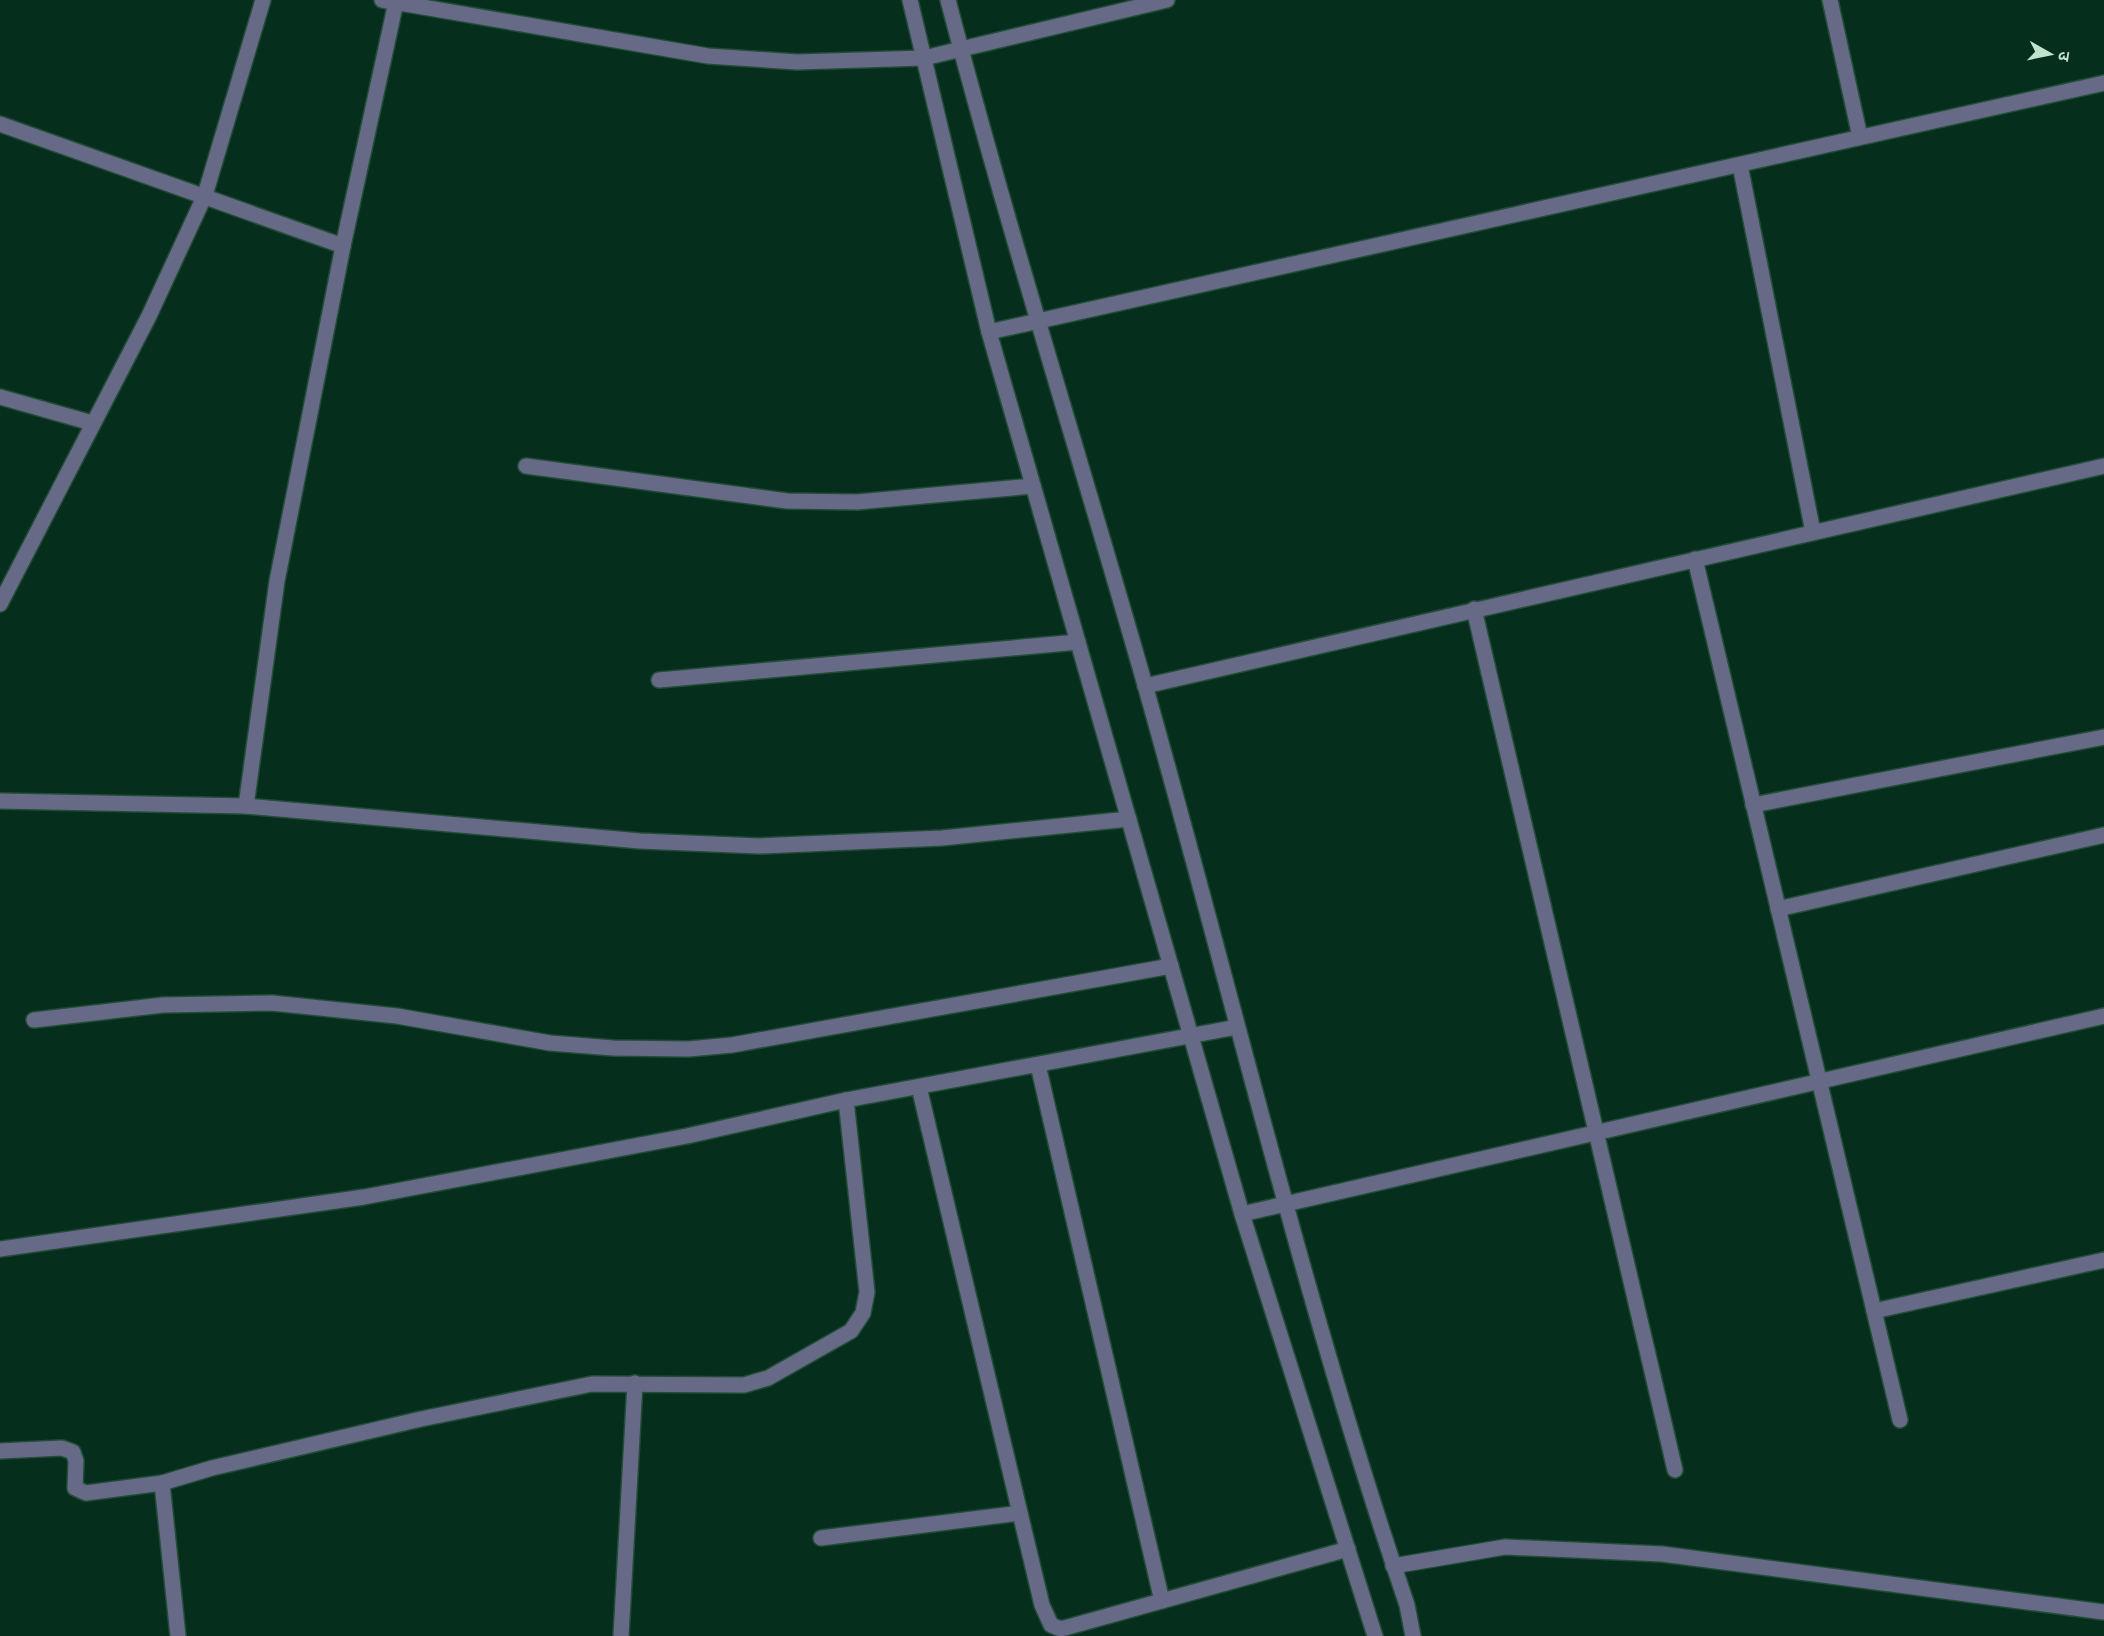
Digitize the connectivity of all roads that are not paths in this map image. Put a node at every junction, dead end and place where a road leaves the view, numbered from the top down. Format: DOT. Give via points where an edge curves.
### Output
graph roads {
  1 [pos="263,0"];
  2 [pos="910,0"];
  3 [pos="948,0"];
  4 [pos="1167,0"];
  5 [pos="1830,0"];
  6 [pos="389,1"];
  7 [pos="455,6"];
  8 [pos="961,49"];
  9 [pos="924,58"];
  10 [pos="2104,83"];
  11 [pos="0,124"];
  12 [pos="1860,138"];
  13 [pos="1740,165"];
  14 [pos="205,195"];
  15 [pos="344,246"];
  16 [pos="1037,321"];
  17 [pos="989,332"];
  18 [pos="0,397"];
  19 [pos="92,423"];
  20 [pos="526,466"];
  21 [pos="2104,466"];
  22 [pos="1033,486"];
  23 [pos="1813,532"];
  24 [pos="1695,559"];
  25 [pos="0,604"];
  26 [pos="1474,609"];
  27 [pos="1078,642"];
  28 [pos="659,680"];
  29 [pos="1145,687"];
  30 [pos="2104,737"];
  31 [pos="0,801"];
  32 [pos="1753,805"];
  33 [pos="246,806"];
  34 [pos="1129,819"];
  35 [pos="2104,835"];
  36 [pos="1778,909"];
  37 [pos="1171,966"];
  38 [pos="2104,1016"];
  39 [pos="34,1020"];
  40 [pos="1237,1027"];
  41 [pos="1191,1037"];
  42 [pos="1038,1065"];
  43 [pos="1819,1082"];
  44 [pos="918,1087"];
  45 [pos="846,1100"];
  46 [pos="1597,1134"];
  47 [pos="1284,1204"];
  48 [pos="1242,1214"];
  49 [pos="0,1249"];
  50 [pos="2104,1260"];
  51 [pos="1874,1311"];
  52 [pos="635,1383"];
  53 [pos="1900,1420"];
  54 [pos="0,1451"];
  55 [pos="1675,1470"];
  56 [pos="162,1483"];
  57 [pos="1020,1513"];
  58 [pos="821,1538"];
  59 [pos="1348,1549"];
  60 [pos="1393,1566"];
  61 [pos="1162,1601"];
  62 [pos="2104,1612"];
  63 [pos="178,1636"];
  64 [pos="621,1636"];
  65 [pos="1375,1636"];
  66 [pos="1413,1636"];
  1 -- 14 [label="street"];
  2 -- 9 [label="street"];
  3 -- 8 [label="street"];
  4 -- 8 [label="street"];
  5 -- 12 [label="street"];
  6 -- 7 [label="street"];
  6 -- 15 [label="street"];
  7 -- 9 [label="street" via="708,56 797,62"];
  8 -- 9 [label="street"];
  8 -- 16 [label="street"];
  9 -- 17 [label="street"];
  10 -- 12 [label="street"];
  11 -- 14 [label="street"];
  12 -- 13 [label="street"];
  13 -- 16 [label="street"];
  13 -- 23 [label="street"];
  14 -- 15 [label="street"];
  14 -- 19 [label="street" via="149,316"];
  15 -- 33 [label="street" via="277,581"];
  16 -- 17 [label="street"];
  16 -- 29 [label="street"];
  17 -- 22 [label="street"];
  18 -- 19 [label="street"];
  19 -- 25 [label="street"];
  20 -- 22 [label="street" via="787,501 857,502"];
  21 -- 23 [label="street"];
  22 -- 27 [label="street"];
  23 -- 24 [label="street"];
  24 -- 26 [label="street"];
  24 -- 32 [label="street"];
  26 -- 29 [label="street"];
  26 -- 46 [label="street"];
  27 -- 28 [label="street"];
  27 -- 34 [label="street"];
  29 -- 40 [label="street"];
  30 -- 32 [label="street"];
  31 -- 33 [label="street"];
  32 -- 36 [label="street"];
  33 -- 34 [label="street" via="640,841 759,846 942,838"];
  34 -- 37 [label="street"];
  35 -- 36 [label="street"];
  36 -- 43 [label="street"];
  37 -- 39 [label="street" via="744,1043 688,1049 550,1043 397,1016 272,1003 163,1005"];
  37 -- 41 [label="street"];
  38 -- 43 [label="street"];
  40 -- 41 [label="street"];
  40 -- 47 [label="street"];
  41 -- 42 [label="street"];
  41 -- 48 [label="street"];
  42 -- 44 [label="street"];
  42 -- 61 [label="street"];
  43 -- 46 [label="street"];
  43 -- 51 [label="street"];
  44 -- 45 [label="street"];
  44 -- 57 [label="street"];
  45 -- 49 [label="street" via="687,1136 364,1197"];
  45 -- 52 [label="street" via="867,1292 863,1313 851,1331 768,1378 744,1385"];
  46 -- 47 [label="street"];
  46 -- 55 [label="street"];
  47 -- 48 [label="street"];
  47 -- 60 [label="street"];
  48 -- 59 [label="street"];
  50 -- 51 [label="street"];
  51 -- 53 [label="street"];
  52 -- 56 [label="street" via="592,1384 422,1419"];
  52 -- 64 [label="street"];
  54 -- 56 [label="street" via="62,1448 73,1452 75,1488 86,1493"];
  56 -- 63 [label="street"];
  57 -- 58 [label="street"];
  57 -- 61 [label="street" via="1042,1605 1052,1625 1061,1629"];
  59 -- 61 [label="street"];
  59 -- 65 [label="street"];
  60 -- 62 [label="street" via="1504,1547 1662,1554"];
  60 -- 66 [label="street"];
}
